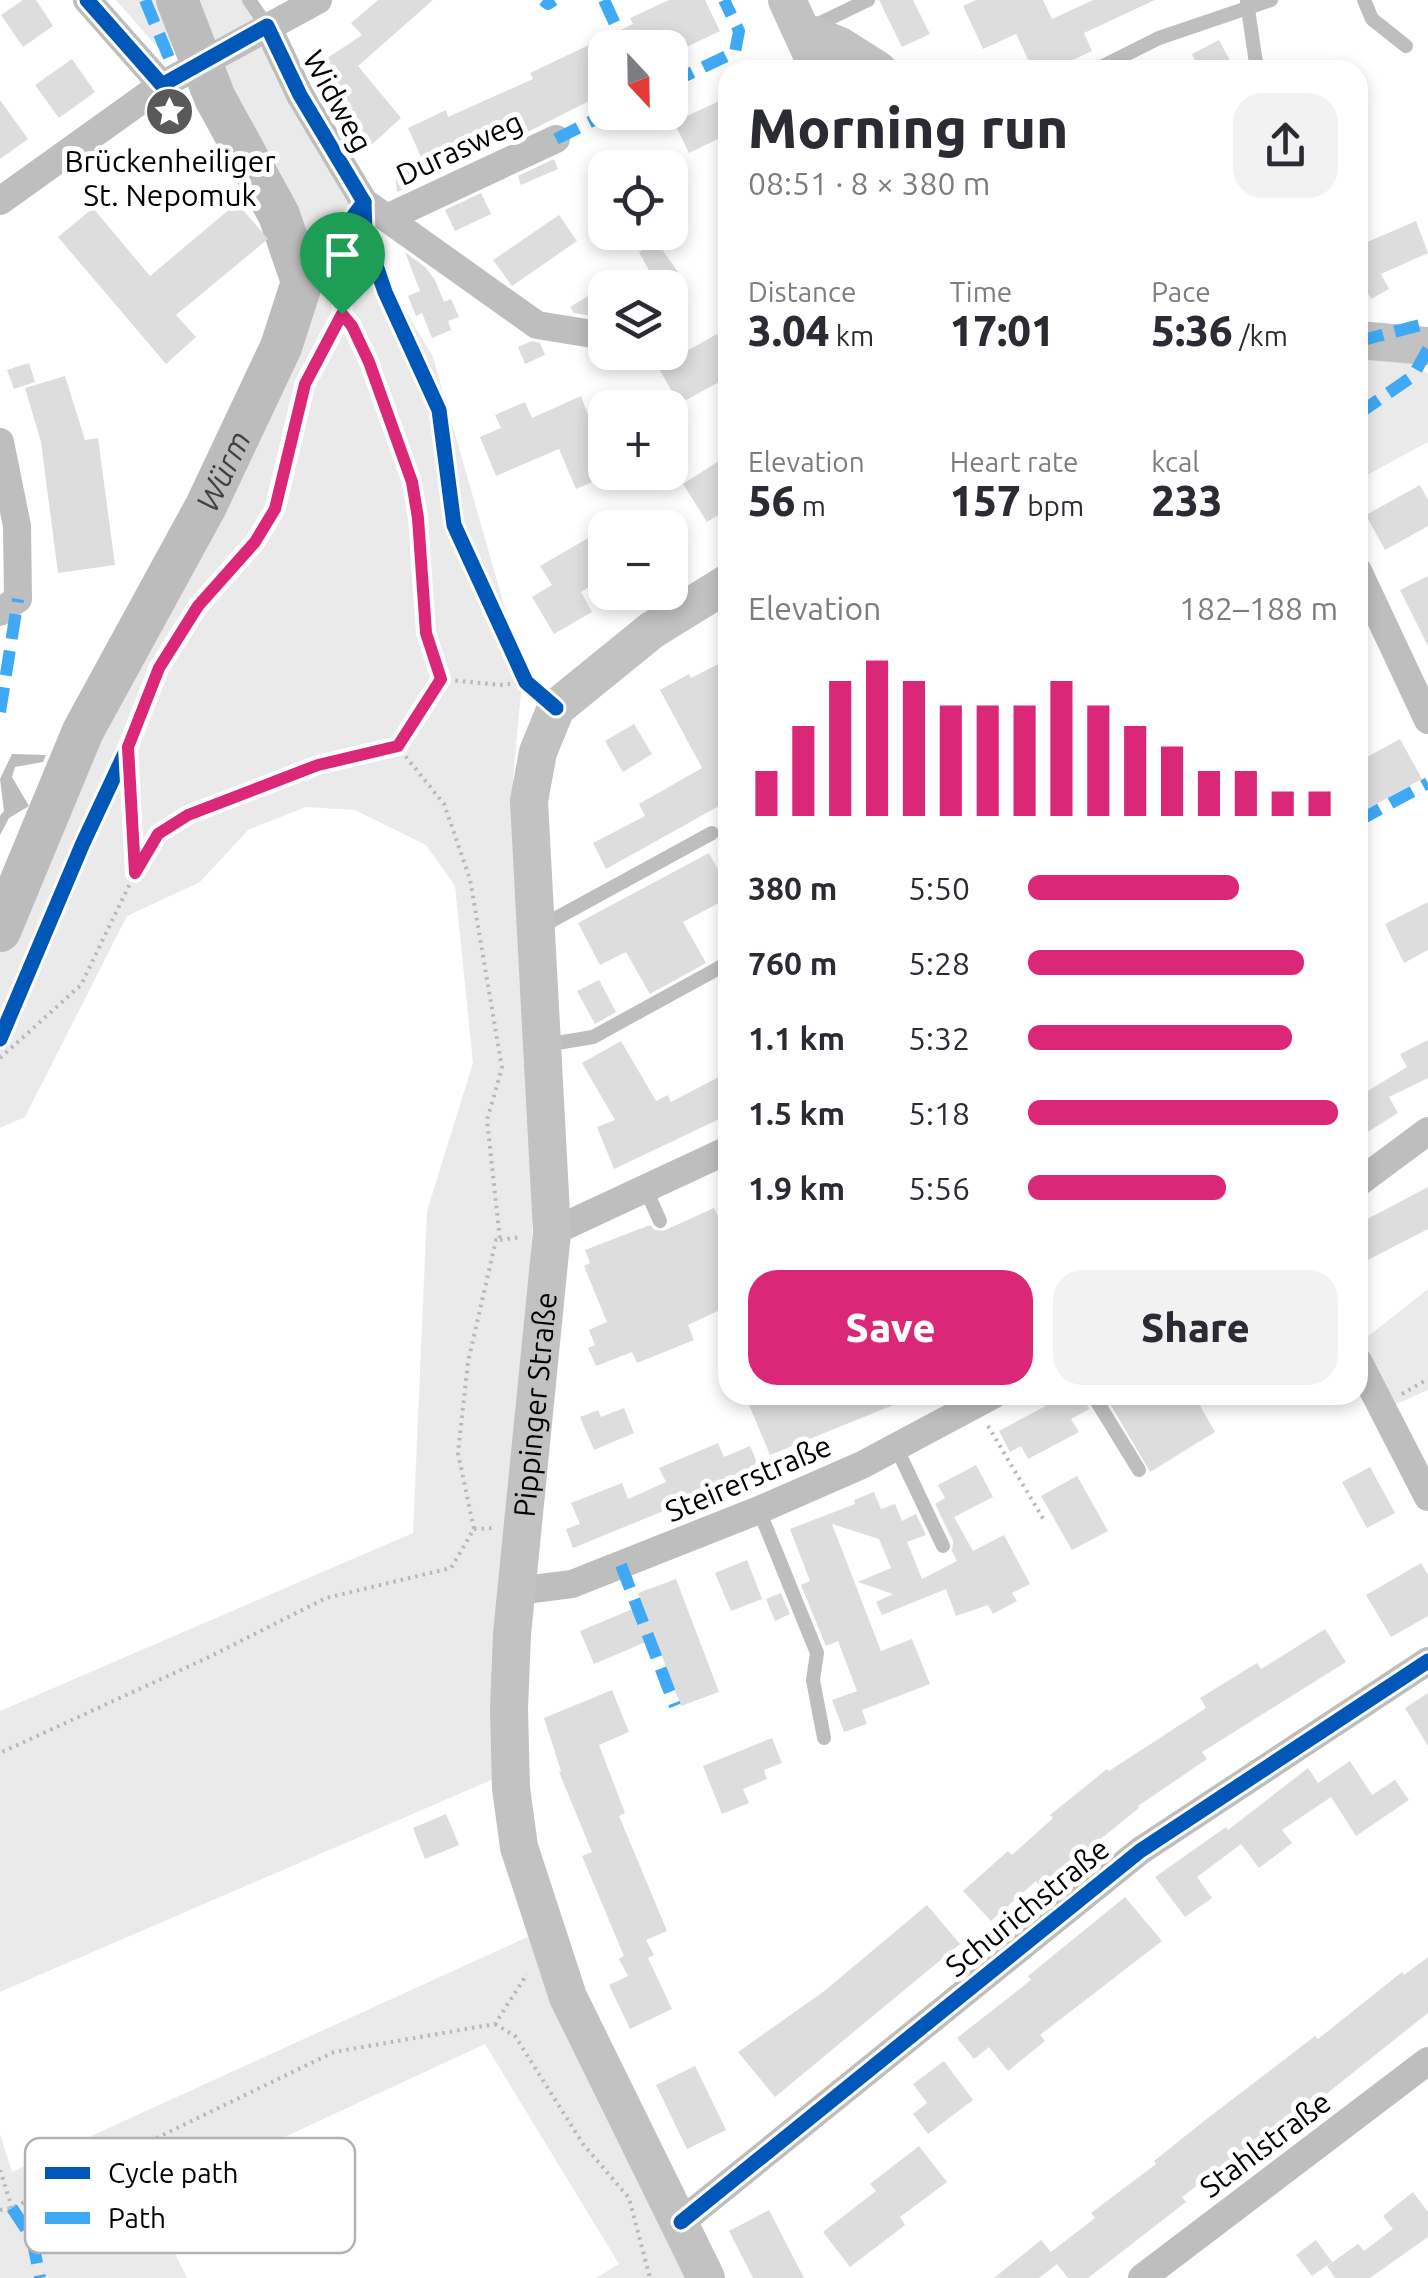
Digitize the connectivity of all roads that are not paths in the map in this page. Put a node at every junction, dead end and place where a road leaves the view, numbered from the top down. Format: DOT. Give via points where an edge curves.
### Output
graph roads {
  1 [pos="87,0"];
  2 [pos="249,0"];
  3 [pos="318,0"];
  4 [pos="868,0"];
  5 [pos="1272,0"];
  6 [pos="1364,0"];
  7 [pos="1248,4"];
  8 [pos="794,16"];
  9 [pos="267,26"];
  10 [pos="1406,46"];
  11 [pos="814,60"];
  12 [pos="862,60"];
  13 [pos="1115,60"];
  14 [pos="1256,60"];
  15 [pos="173,79"];
  16 [pos="556,138"];
  17 [pos="0,202"];
  18 [pos="389,217"];
  19 [pos="588,333"];
  20 [pos="1368,341"];
  21 [pos="1428,346"];
  22 [pos="0,442"];
  23 [pos="718,589"];
  24 [pos="1368,592"];
  25 [pos="9,606"];
  26 [pos="1428,720"];
  27 [pos="712,833"];
  28 [pos="537,928"];
  29 [pos="718,968"];
  30 [pos="544,1045"];
  31 [pos="1428,1131"];
  32 [pos="718,1155"];
  33 [pos="1368,1176"];
  34 [pos="646,1190"];
  35 [pos="660,1221"];
  36 [pos="552,1232"];
  37 [pos="1368,1380"];
  38 [pos="975,1405"];
  39 [pos="1099,1405"];
  40 [pos="896,1447"];
  41 [pos="1138,1470"];
  42 [pos="1428,1496"];
  43 [pos="759,1510"];
  44 [pos="943,1546"];
  45 [pos="517,1591"];
  46 [pos="1428,1661"];
  47 [pos="824,1738"];
  48 [pos="1428,2061"];
  49 [pos="680,2222"];
  50 [pos="706,2278"];
  51 [pos="1142,2278"];
  1 -- 15 [label="street"];
  2 -- 9 [label="lane"];
  3 -- 9 [label="street"];
  4 -- 8 [label="lane"];
  5 -- 7 [label="lane"];
  6 -- 10 [label="lane" via="1372,19"];
  7 -- 13 [label="lane"];
  7 -- 14 [label="lane"];
  8 -- 11 [label="main road"];
  8 -- 12 [label="main road"];
  9 -- 15 [label="street"];
  9 -- 18 [label="street, Widweg" via="364,202"];
  15 -- 17 [label="street"];
  16 -- 18 [label="street, Durasweg"];
  18 -- 19 [label="street, Widweg" via="538,325"];
  20 -- 21 [label="main road"];
  22 -- 25 [label="street" via="17,526"];
  23 -- 28 [label="main road, Pippinger Straße" via="652,630 556,708 538,752 529,801"];
  24 -- 26 [label="street"];
  27 -- 28 [label="lane"];
  28 -- 30 [label="main road, Pippinger Straße"];
  29 -- 30 [label="lane" via="593,1037"];
  30 -- 36 [label="main road, Pippinger Straße"];
  31 -- 33 [label="street"];
  32 -- 34 [label="street"];
  34 -- 35 [label="lane"];
  34 -- 36 [label="street"];
  36 -- 45 [label="main road, Pippinger Straße"];
  37 -- 42 [label="street"];
  38 -- 40 [label="street, Steirerstraße"];
  39 -- 41 [label="lane"];
  40 -- 43 [label="street, Steirerstraße"];
  40 -- 44 [label="lane"];
  43 -- 45 [label="street, Steirerstraße" via="572,1584"];
  43 -- 47 [label="lane" via="817,1653 813,1680"];
  45 -- 49 [label="main road, Pippinger Straße" via="508,1709 520,1847 568,1997"];
  46 -- 49 [label="street, Schurichstraße" via="1140,1851"];
  48 -- 51 [label="street, Stahlstraße"];
  49 -- 50 [label="main road, Pippinger Straße"];
}
